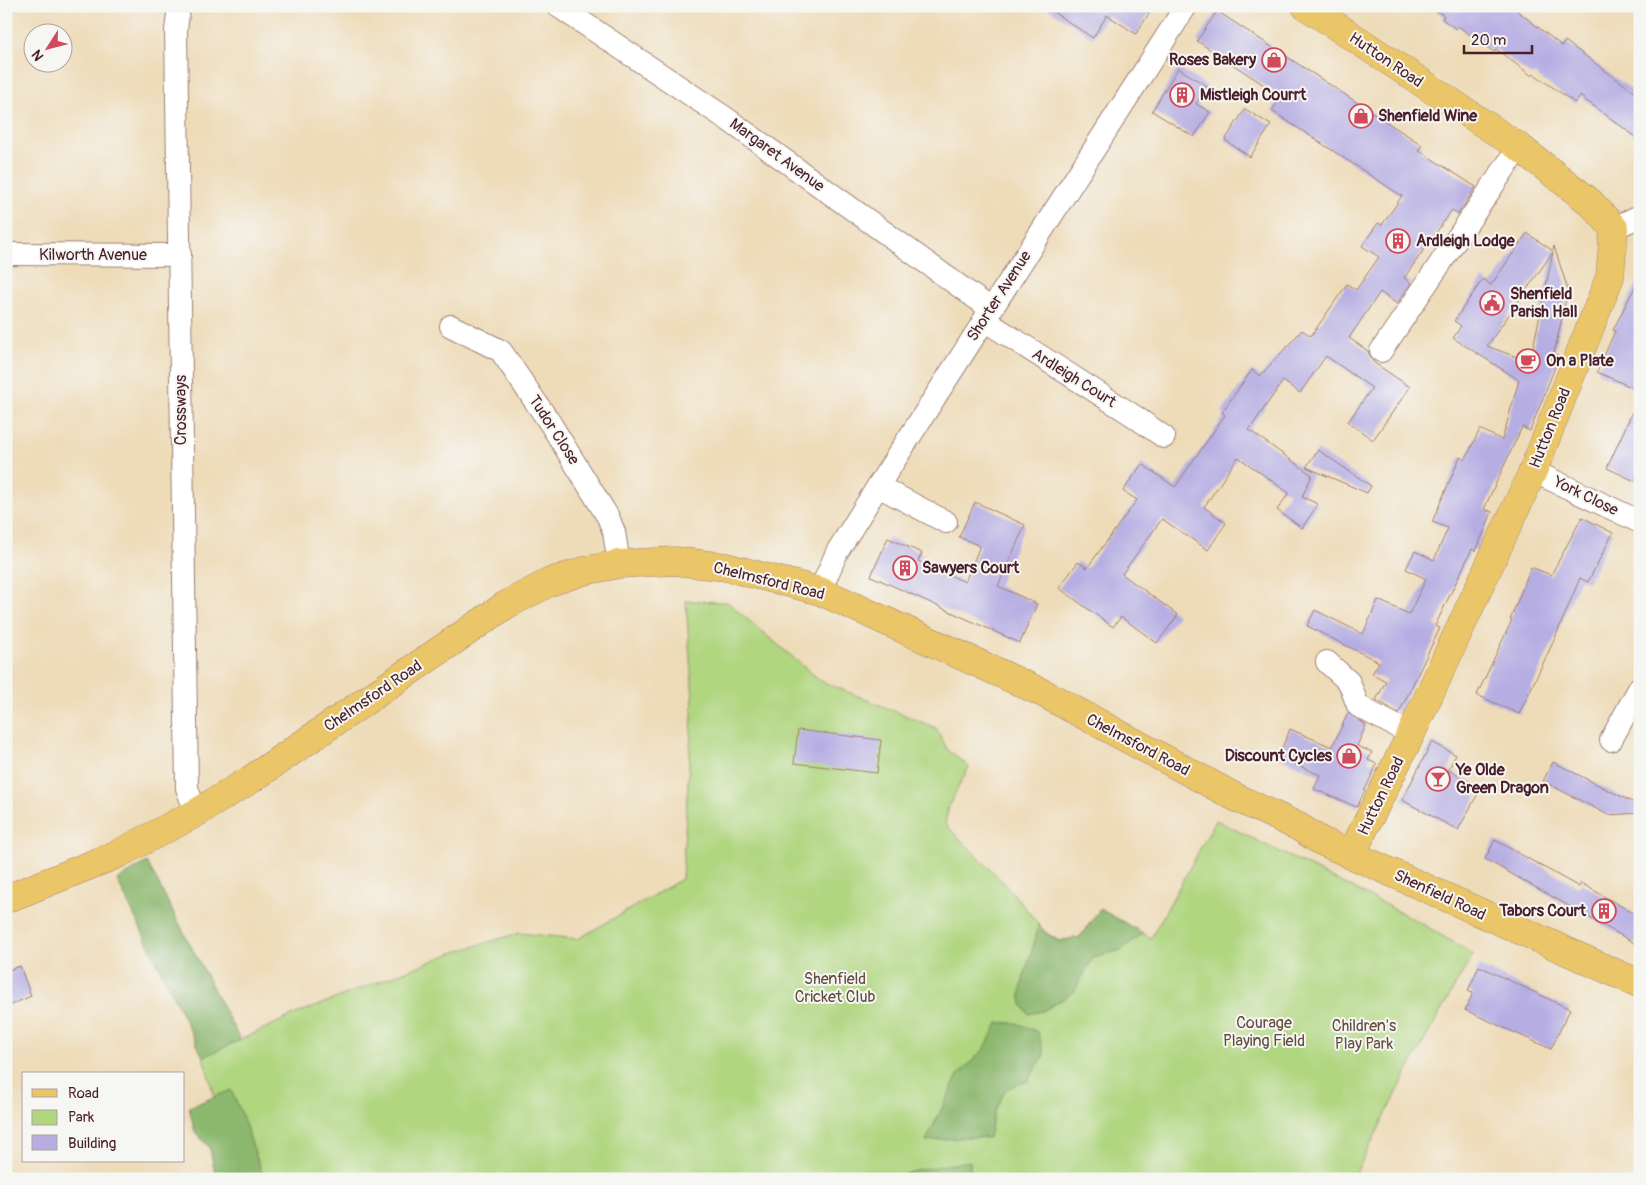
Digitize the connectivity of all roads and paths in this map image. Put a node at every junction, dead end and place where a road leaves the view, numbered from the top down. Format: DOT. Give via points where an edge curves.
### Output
graph roads {
  1 [pos="180,6"];
  2 [pos="558,6"];
  3 [pos="1186,6"];
  4 [pos="1306,6"];
  5 [pos="1519,147"];
  6 [pos="1640,216"];
  7 [pos="1614,228"];
  8 [pos="6,254"];
  9 [pos="180,255"];
  10 [pos="988,315"];
  11 [pos="451,326"];
  12 [pos="1381,351"];
  13 [pos="1164,437"];
  14 [pos="1533,471"];
  15 [pos="878,486"];
  16 [pos="946,522"];
  17 [pos="1640,522"];
  18 [pos="619,564"];
  19 [pos="820,591"];
  20 [pos="1327,662"];
  21 [pos="1640,687"];
  22 [pos="1411,734"];
  23 [pos="1611,740"];
  24 [pos="196,813"];
  25 [pos="1351,855"];
  26 [pos="6,899"];
  27 [pos="1640,984"];
  1 -- 9 [label="street, Crossways" via="176,30"];
  2 -- 10 [label="street, Margaret Avenue" via="727,119"];
  3 -- 10 [label="street, Shorter Avenue"];
  4 -- 5 [label="main road, Hutton Road"];
  5 -- 7 [label="main road, Hutton Road" via="1590,202"];
  5 -- 12 [label="street"];
  6 -- 7 [label="street"];
  7 -- 14 [label="main road, Hutton Road" via="1610,277"];
  8 -- 9 [label="street, Kilworth Avenue"];
  9 -- 24 [label="street, Crossways" via="187,788"];
  10 -- 13 [label="street, Ardleigh Court"];
  10 -- 15 [label="street, Shorter Avenue"];
  11 -- 18 [label="street, Tudor Close" via="502,351 608,517"];
  14 -- 17 [label="street, York Close"];
  14 -- 22 [label="main road, Hutton Road"];
  15 -- 16 [label="street"];
  15 -- 19 [label="street, Shorter Avenue" via="837,552"];
  18 -- 19 [label="main road, Chelmsford Road" via="674,561 726,567"];
  18 -- 24 [label="main road, Chelmsford Road" via="550,582 506,605 250,780"];
  19 -- 25 [label="main road, Chelmsford Road" via="1043,693 1235,797"];
  20 -- 22 [label="street" via="1349,682 1358,706"];
  21 -- 23 [label="street"];
  22 -- 25 [label="main road, Hutton Road"];
  24 -- 26 [label="main road, Chelmsford Road" via="118,854"];
  25 -- 27 [label="main road, Shenfield Road"];
}
